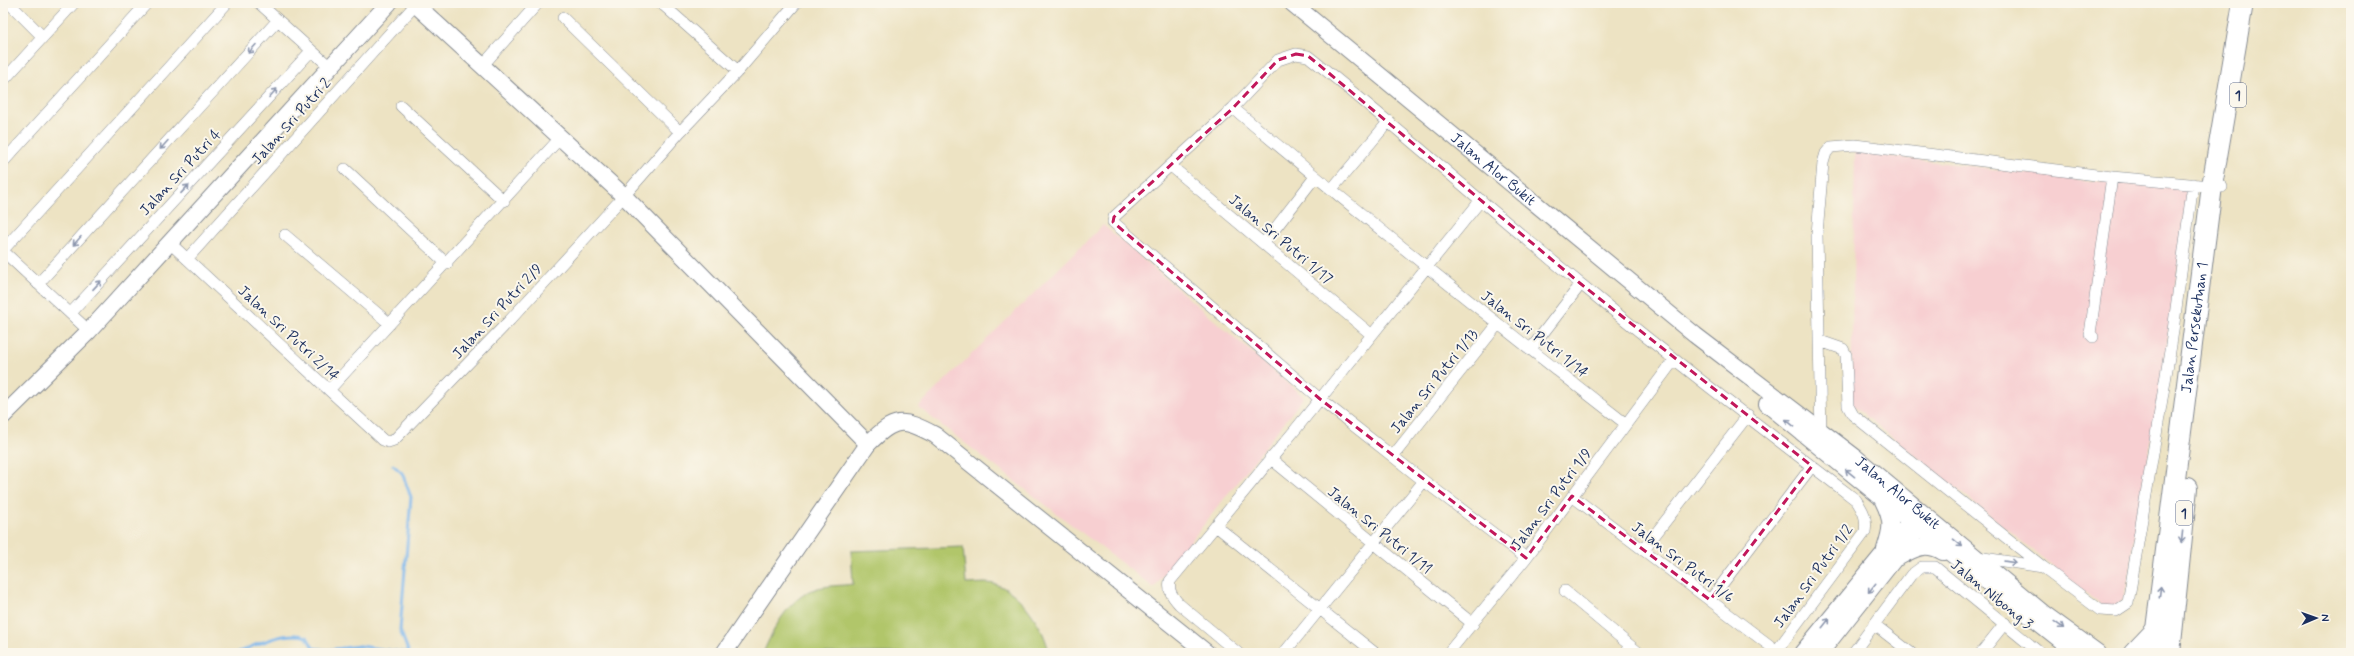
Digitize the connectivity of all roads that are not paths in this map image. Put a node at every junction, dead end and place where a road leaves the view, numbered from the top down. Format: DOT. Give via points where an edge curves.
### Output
graph roads {
  1 [pos="9,3"];
  2 [pos="74,3"];
  3 [pos="147,3"];
  4 [pos="227,3"];
  5 [pos="259,3"];
  6 [pos="390,3"];
  7 [pos="538,3"];
  8 [pos="661,3"];
  9 [pos="1292,3"];
  10 [pos="2243,3"];
  11 [pos="2254,3"];
  12 [pos="416,4"];
  13 [pos="792,4"];
  14 [pos="563,18"];
  15 [pos="278,20"];
  16 [pos="43,37"];
  17 [pos="311,51"];
  18 [pos="483,65"];
  19 [pos="330,67"];
  20 [pos="738,71"];
  21 [pos="3,81"];
  22 [pos="401,106"];
  23 [pos="1233,108"];
  24 [pos="1389,121"];
  25 [pos="680,132"];
  26 [pos="561,138"];
  27 [pos="3,162"];
  28 [pos="1171,166"];
  29 [pos="345,169"];
  30 [pos="1315,177"];
  31 [pos="2112,177"];
  32 [pos="2209,186"];
  33 [pos="1331,190"];
  34 [pos="624,196"];
  35 [pos="1481,200"];
  36 [pos="504,201"];
  37 [pos="285,236"];
  38 [pos="1264,243"];
  39 [pos="171,244"];
  40 [pos="3,250"];
  41 [pos="187,259"];
  42 [pos="446,264"];
  43 [pos="1427,266"];
  44 [pos="38,284"];
  45 [pos="1581,284"];
  46 [pos="70,313"];
  47 [pos="390,324"];
  48 [pos="1498,324"];
  49 [pos="90,331"];
  50 [pos="1372,335"];
  51 [pos="2093,337"];
  52 [pos="1820,341"];
  53 [pos="1530,350"];
  54 [pos="1674,360"];
  55 [pos="329,390"];
  56 [pos="1320,399"];
  57 [pos="1748,415"];
  58 [pos="3,416"];
  59 [pos="1626,424"];
  60 [pos="1821,440"];
  61 [pos="388,442"];
  62 [pos="868,444"];
  63 [pos="1393,456"];
  64 [pos="1270,458"];
  65 [pos="1812,466"];
  66 [pos="1424,481"];
  67 [pos="1572,496"];
  68 [pos="1881,497"];
  69 [pos="1919,520"];
  70 [pos="1216,526"];
  71 [pos="1374,544"];
  72 [pos="1643,550"];
  73 [pos="1891,554"];
  74 [pos="1526,558"];
  75 [pos="1970,561"];
  76 [pos="2043,567"];
  77 [pos="1565,591"];
  78 [pos="1710,600"];
  79 [pos="1320,610"];
  80 [pos="2005,623"];
  81 [pos="1473,624"];
  82 [pos="1875,625"];
  83 [pos="2155,631"];
  84 [pos="1776,652"];
  85 [pos="724,653"];
  86 [pos="1207,653"];
  87 [pos="1238,653"];
  88 [pos="1284,653"];
  89 [pos="1375,653"];
  90 [pos="1448,653"];
  91 [pos="1639,653"];
  92 [pos="1802,653"];
  93 [pos="1820,653"];
  94 [pos="1853,653"];
  95 [pos="1911,653"];
  96 [pos="1981,653"];
  97 [pos="2040,653"];
  98 [pos="2077,653"];
  99 [pos="2098,653"];
  100 [pos="2134,653"];
  101 [pos="2153,653"];
  102 [pos="2170,653"];
  1 -- 16 [label="street"];
  2 -- 16 [label="street"];
  3 -- 27 [label="street"];
  4 -- 40 [label="street"];
  5 -- 15 [label="street"];
  6 -- 19 [label="street"];
  7 -- 18 [label="street"];
  8 -- 20 [label="street"];
  9 -- 60 [label="street, Jalan Alor Bukit"];
  10 -- 32 [label="highway, Jalan Persekutuan 1 / 1"];
  11 -- 32 [label="highway, Jalan Persekutuan 1 / 1"];
  12 -- 18 [label="street"];
  12 -- 41 [label="street, Jalan Sri Putri 2"];
  13 -- 20 [label="street, Jalan Sri Putri 2/9"];
  14 -- 25 [label="street"];
  15 -- 17 [label="street"];
  15 -- 44 [label="street, one-way"];
  16 -- 21 [label="street"];
  17 -- 19 [label="street"];
  46 -- 17 [label="street, Jalan Sri Putri 4, one-way"];
  18 -- 26 [label="street"];
  19 -- 39 [label="street"];
  20 -- 25 [label="street, Jalan Sri Putri 2/9"];
  22 -- 36 [label="street"];
  23 -- 24 [label="street" via="1278,60 1296,54 1308,56"];
  23 -- 28 [label="street"];
  23 -- 30 [label="street, Jalan Sri Putri 1/14"];
  24 -- 33 [label="street"];
  24 -- 35 [label="street"];
  25 -- 34 [label="street, Jalan Sri Putri 2/9"];
  26 -- 34 [label="street"];
  26 -- 36 [label="street"];
  28 -- 38 [label="street, Jalan Sri Putri 1/17"];
  28 -- 56 [label="street" via="1114,217 1113,222"];
  29 -- 42 [label="street"];
  30 -- 33 [label="street, Jalan Sri Putri 1/14"];
  30 -- 38 [label="street"];
  31 -- 32 [label="street"];
  31 -- 51 [label="street" via="2090,334"];
  31 -- 52 [label="street" via="1855,146 1832,147 1826,153 1823,164 1817,234"];
  32 -- 76 [label="street" via="2171,345 2128,603 2116,611 2100,610"];
  83 -- 32 [label="highway, Jalan Persekutuan 1 / 1, one-way"];
  32 -- 102 [label="highway, Jalan Persekutuan 1 / 1, one-way" via="2199,373"];
  33 -- 43 [label="street, Jalan Sri Putri 1/14"];
  34 -- 61 [label="street, Jalan Sri Putri 2/9" via="400,436"];
  34 -- 62 [label="street"];
  35 -- 43 [label="street"];
  35 -- 45 [label="street"];
  36 -- 42 [label="street"];
  37 -- 47 [label="street"];
  38 -- 50 [label="street, Jalan Sri Putri 1/17"];
  39 -- 41 [label="street, Jalan Sri Putri 2/14"];
  39 -- 49 [label="street"];
  40 -- 44 [label="street"];
  41 -- 55 [label="street, Jalan Sri Putri 2/14"];
  42 -- 47 [label="street"];
  43 -- 48 [label="street, Jalan Sri Putri 1/14"];
  43 -- 50 [label="street"];
  44 -- 46 [label="street"];
  45 -- 53 [label="street"];
  45 -- 54 [label="street"];
  46 -- 49 [label="street"];
  47 -- 55 [label="street"];
  48 -- 53 [label="street, Jalan Sri Putri 1/14"];
  48 -- 63 [label="street, Jalan Sri Putri 1/13"];
  49 -- 58 [label="street"];
  50 -- 56 [label="street"];
  52 -- 60 [label="street"];
  52 -- 76 [label="street" via="1843,349 1846,355 1848,406 1853,415"];
  53 -- 59 [label="street, Jalan Sri Putri 1/14"];
  54 -- 57 [label="street"];
  54 -- 59 [label="street, Jalan Sri Putri 1/9"];
  55 -- 61 [label="street, Jalan Sri Putri 2/14" via="377,435"];
  56 -- 63 [label="street"];
  56 -- 64 [label="street"];
  57 -- 65 [label="street"];
  57 -- 72 [label="street"];
  59 -- 67 [label="street, Jalan Sri Putri 1/9"];
  68 -- 60 [label="street, Jalan Alor Bukit, one-way"];
  60 -- 69 [label="street, Jalan Alor Bukit" via="1855,457"];
  62 -- 85 [label="street"];
  62 -- 86 [label="street" via="887,425 894,423 910,424 935,436"];
  63 -- 66 [label="street"];
  64 -- 70 [label="street"];
  64 -- 71 [label="street, Jalan Sri Putri 1/11"];
  65 -- 78 [label="street"];
  65 -- 84 [label="street, Jalan Sri Putri 1/2" via="1856,500 1867,522 1865,532"];
  66 -- 71 [label="street"];
  66 -- 74 [label="street"];
  67 -- 72 [label="street, Jalan Sri Putri 1/6"];
  67 -- 74 [label="street, Jalan Sri Putri 1/9"];
  68 -- 69 [label="street, Jalan Alor Bukit"];
  68 -- 73 [label="street" via="1892,518"];
  69 -- 73 [label="street" via="1903,546"];
  69 -- 75 [label="street, Jalan Alor Bukit"];
  70 -- 79 [label="street"];
  70 -- 87 [label="street" via="1175,573 1168,588 1171,596 1179,604"];
  71 -- 79 [label="street"];
  71 -- 81 [label="street, Jalan Sri Putri 1/11"];
  72 -- 78 [label="street, Jalan Sri Putri 1/6"];
  73 -- 75 [label="street" via="1919,546 1933,546"];
  92 -- 73 [label="street, one-way"];
  73 -- 93 [label="street, one-way"];
  74 -- 81 [label="street, Jalan Sri Putri 1/9"];
  75 -- 76 [label="street, one-way"];
  75 -- 98 [label="street, Jalan Alor Bukit"];
  75 -- 99 [label="street, Jalan Alor Bukit, one-way"];
  77 -- 91 [label="street"];
  78 -- 84 [label="street, Jalan Sri Putri 1/6"];
  79 -- 88 [label="street"];
  79 -- 89 [label="street"];
  80 -- 82 [label="street, Jalan Nibong 3" via="1935,567 1922,567 1911,575"];
  80 -- 96 [label="street"];
  80 -- 97 [label="street, Jalan Nibong 3"];
  81 -- 90 [label="street, Jalan Sri Putri 1/9"];
  82 -- 94 [label="street"];
  82 -- 95 [label="street"];
  83 -- 100 [label="highway"];
  83 -- 101 [label="highway, Jalan Persekutuan 1 / 1"];
}
